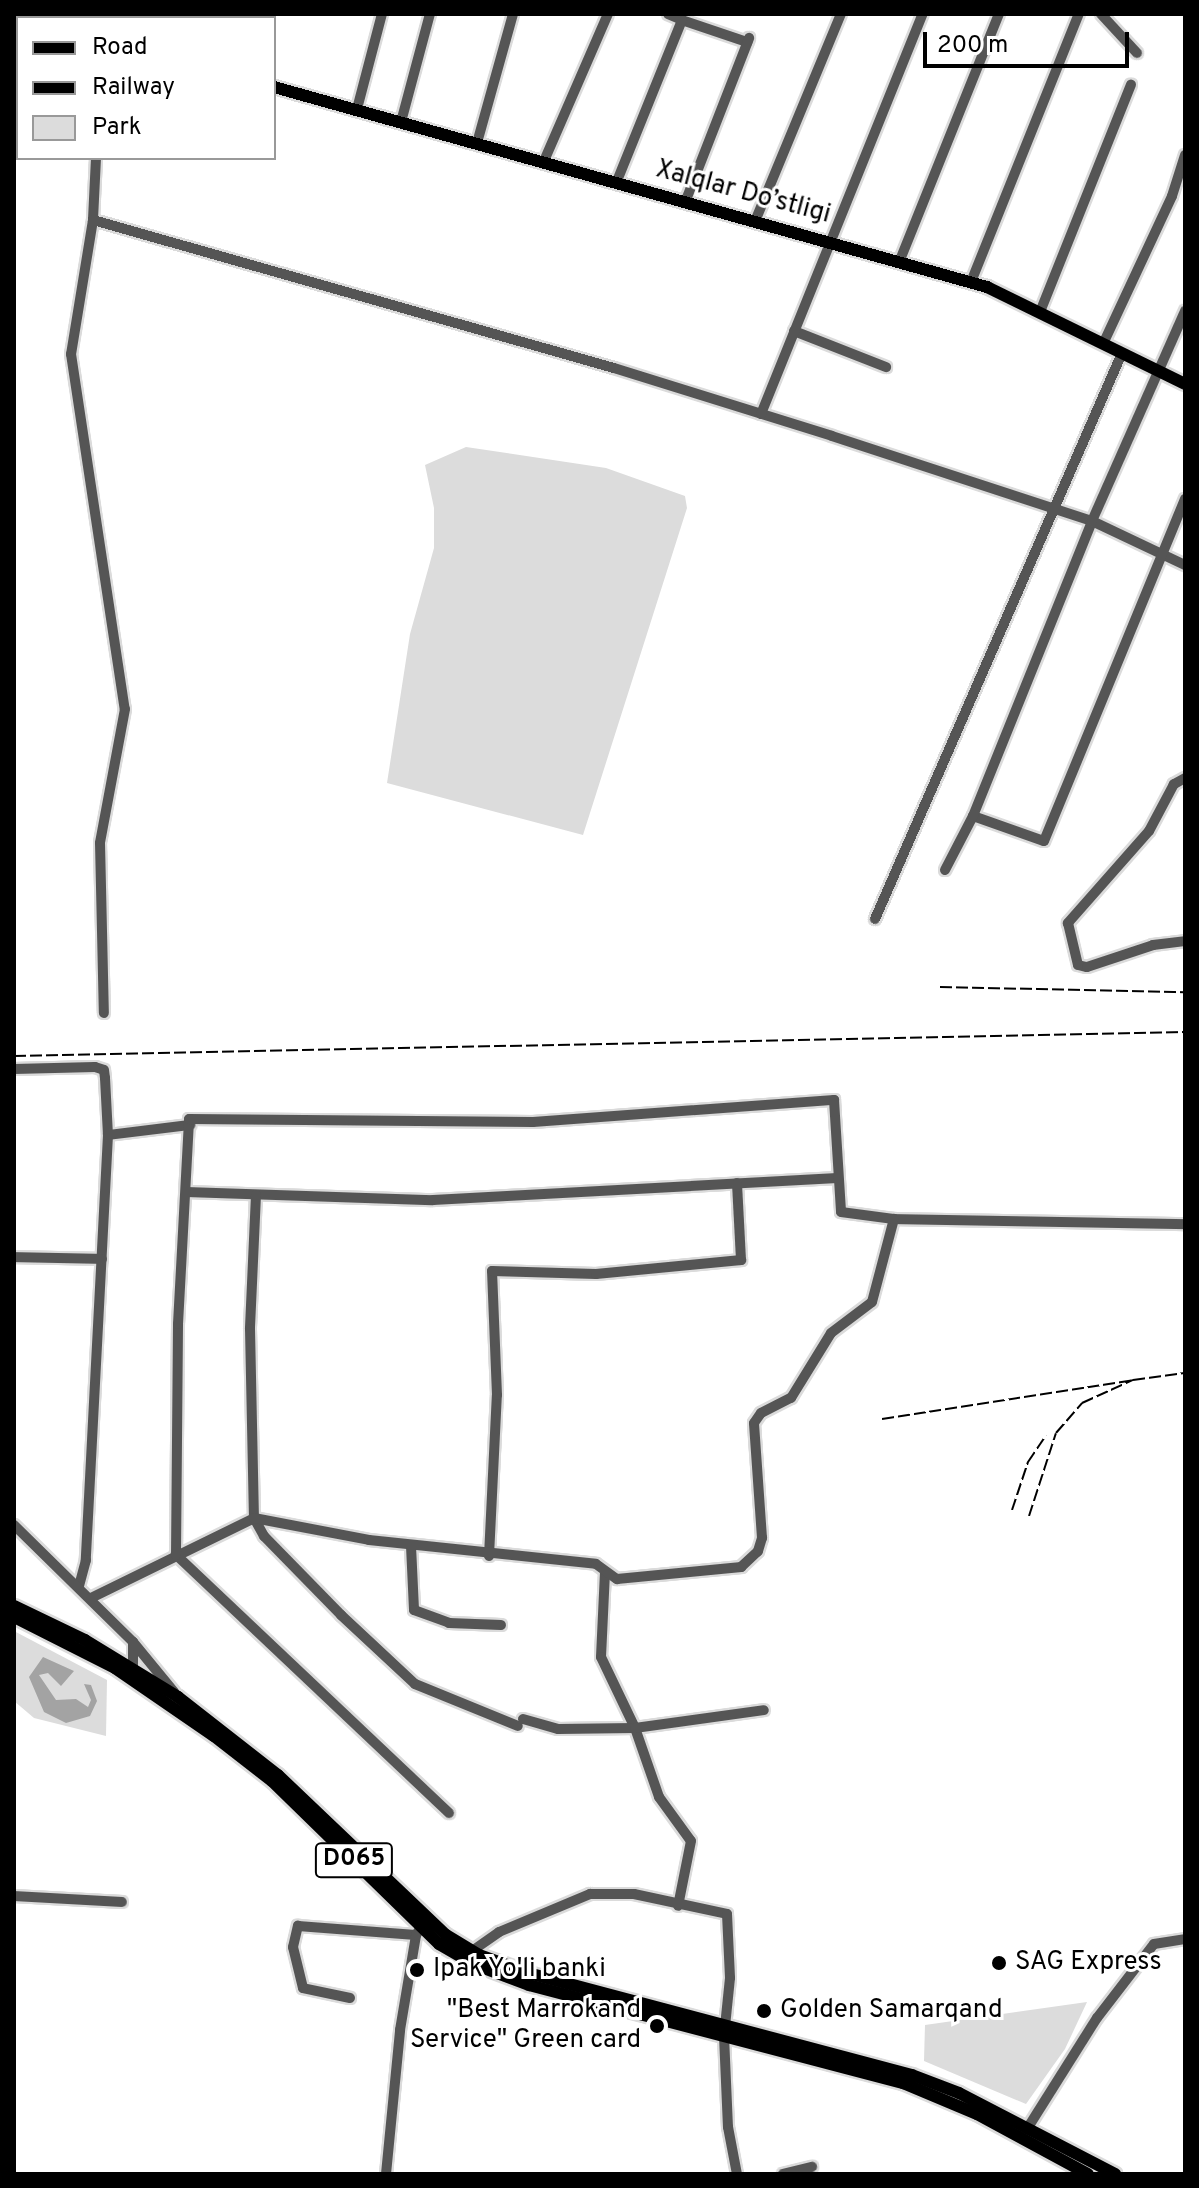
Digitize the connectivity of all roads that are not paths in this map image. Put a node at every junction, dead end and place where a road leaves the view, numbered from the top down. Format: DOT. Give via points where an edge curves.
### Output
graph roads {
  1 [pos="382,14"];
  2 [pos="430,14"];
  3 [pos="513,14"];
  4 [pos="608,14"];
  5 [pos="668,14"];
  6 [pos="841,14"];
  7 [pos="923,14"];
  8 [pos="999,14"];
  9 [pos="1079,14"];
  10 [pos="1101,14"];
  11 [pos="682,20"];
  12 [pos="1137,53"];
  13 [pos="1131,85"];
  14 [pos="276,88"];
  15 [pos="357,109"];
  16 [pos="401,122"];
  17 [pos="477,143"];
  18 [pos="1185,155"];
  19 [pos="96,160"];
  20 [pos="544,161"];
  21 [pos="617,181"];
  22 [pos="686,200"];
  23 [pos="756,219"];
  24 [pos="93,220"];
  25 [pos="830,240"];
  26 [pos="900,260"];
  27 [pos="971,282"];
  28 [pos="1185,311"];
  29 [pos="1040,312"];
  30 [pos="794,331"];
  31 [pos="1103,344"];
  32 [pos="1122,353"];
  33 [pos="886,367"];
  34 [pos="1157,370"];
  35 [pos="1185,384"];
  36 [pos="761,414"];
  37 [pos="1185,499"];
  38 [pos="1055,510"];
  39 [pos="1092,521"];
  40 [pos="1161,554"];
  41 [pos="1185,565"];
  42 [pos="1185,778"];
  43 [pos="973,816"];
  44 [pos="945,870"];
  45 [pos="875,919"];
  46 [pos="1185,941"];
  47 [pos="104,1013"];
  48 [pos="14,1069"];
  49 [pos="190,1125"];
  50 [pos="108,1135"];
  51 [pos="837,1178"];
  52 [pos="737,1183"];
  53 [pos="186,1192"];
  54 [pos="256,1195"];
  55 [pos="894,1219"];
  56 [pos="1185,1224"];
  57 [pos="14,1257"];
  58 [pos="102,1259"];
  59 [pos="254,1518"];
  60 [pos="14,1525"];
  61 [pos="411,1546"];
  62 [pos="176,1555"];
  63 [pos="489,1556"];
  64 [pos="605,1572"];
  65 [pos="79,1586"];
  66 [pos="91,1598"];
  67 [pos="14,1606"];
  68 [pos="14,1617"];
  69 [pos="501,1625"];
  70 [pos="133,1642"];
  71 [pos="133,1673"];
  72 [pos="178,1697"];
  73 [pos="764,1710"];
  74 [pos="635,1728"];
  75 [pos="449,1813"];
  76 [pos="14,1896"];
  77 [pos="122,1902"];
  78 [pos="678,1906"];
  79 [pos="422,1926"];
  80 [pos="1185,1939"];
  81 [pos="472,1951"];
  82 [pos="350,1998"];
  83 [pos="724,2030"];
  84 [pos="1027,2129"];
  85 [pos="812,2167"];
  86 [pos="386,2174"];
  87 [pos="737,2174"];
  88 [pos="783,2174"];
  89 [pos="1088,2174"];
  90 [pos="1115,2174"];
  1 -- 15 [label="street"];
  2 -- 16 [label="street"];
  3 -- 17 [label="street"];
  4 -- 20 [label="street"];
  5 -- 11 [label="street"];
  6 -- 23 [label="street"];
  7 -- 25 [label="street"];
  8 -- 26 [label="street"];
  9 -- 27 [label="street"];
  10 -- 12 [label="street"];
  11 -- 21 [label="street"];
  11 -- 22 [label="street" via="748,40"];
  13 -- 29 [label="street"];
  14 -- 15 [label="main road, Xalqlar Do’stligi"];
  15 -- 16 [label="main road, Xalqlar Do’stligi"];
  16 -- 17 [label="main road, Xalqlar Do’stligi"];
  17 -- 20 [label="main road, Xalqlar Do’stligi"];
  18 -- 31 [label="street" via="1172,196"];
  19 -- 24 [label="street"];
  20 -- 21 [label="main road, Xalqlar Do’stligi"];
  21 -- 22 [label="main road, Xalqlar Do’stligi"];
  22 -- 23 [label="main road, Xalqlar Do’stligi"];
  23 -- 25 [label="main road, Xalqlar Do’stligi"];
  24 -- 36 [label="street"];
  24 -- 47 [label="street" via="71,354 125,709 100,843"];
  25 -- 26 [label="main road, Xalqlar Do’stligi"];
  25 -- 30 [label="street"];
  26 -- 27 [label="main road, Xalqlar Do’stligi"];
  27 -- 29 [label="main road, Xalqlar Do’stligi"];
  28 -- 34 [label="street"];
  29 -- 31 [label="main road, Xalqlar Do’stligi"];
  30 -- 33 [label="street"];
  30 -- 36 [label="street"];
  31 -- 32 [label="main road, Xalqlar Do’stligi"];
  32 -- 34 [label="main road, Xalqlar Do’stligi"];
  32 -- 38 [label="street"];
  34 -- 35 [label="main road, Xalqlar Do’stligi"];
  34 -- 39 [label="street"];
  36 -- 38 [label="street"];
  37 -- 40 [label="street"];
  38 -- 39 [label="street"];
  38 -- 45 [label="street"];
  39 -- 40 [label="street"];
  39 -- 43 [label="street"];
  40 -- 41 [label="street"];
  40 -- 43 [label="street" via="1044,841"];
  42 -- 46 [label="street" via="1174,784 1149,831 1068,923 1078,965 1087,967 1153,945"];
  43 -- 44 [label="street"];
  48 -- 50 [label="street" via="104,1070"];
  49 -- 50 [label="street"];
  49 -- 51 [label="street" via="194,1116 533,1122 834,1100"];
  49 -- 53 [label="street"];
  50 -- 58 [label="street"];
  51 -- 52 [label="street"];
  51 -- 55 [label="street" via="841,1212"];
  52 -- 54 [label="street" via="433,1200"];
  52 -- 63 [label="street" via="741,1260 596,1274 492,1271 497,1395"];
  53 -- 54 [label="street"];
  53 -- 62 [label="street" via="178,1324"];
  54 -- 59 [label="street" via="250,1329"];
  55 -- 56 [label="street"];
  55 -- 64 [label="street" via="872,1302 831,1333 791,1398 761,1413 754,1423 762,1538 752,1560 741,1567 681,1574 617,1579"];
  57 -- 58 [label="street"];
  58 -- 65 [label="street" via="86,1560"];
  59 -- 61 [label="street"];
  59 -- 62 [label="street"];
  59 -- 74 [label="street" via="264,1536 415,1684 520,1722 558,1729"];
  60 -- 65 [label="street"];
  61 -- 63 [label="street"];
  61 -- 69 [label="street" via="414,1610 449,1623"];
  62 -- 66 [label="street"];
  62 -- 75 [label="street"];
  63 -- 64 [label="street" via="596,1564"];
  64 -- 74 [label="street" via="601,1657"];
  65 -- 66 [label="street"];
  66 -- 70 [label="street"];
  67 -- 71 [label="main road, D065"];
  68 -- 71 [label="main road, D065"];
  70 -- 71 [label="street"];
  70 -- 72 [label="street"];
  71 -- 72 [label="main road, D065"];
  71 -- 79 [label="main road, D065" via="272,1781"];
  72 -- 79 [label="main road, D065" via="278,1775"];
  73 -- 74 [label="street"];
  74 -- 78 [label="street" via="659,1797 691,1841"];
  76 -- 77 [label="street"];
  78 -- 81 [label="street" via="634,1894 590,1894 499,1932"];
  78 -- 83 [label="street" via="729,1917"];
  79 -- 81 [label="main road, D065"];
  79 -- 82 [label="street" via="298,1926 293,1947 305,1991"];
  79 -- 83 [label="main road, D065" via="459,1956 509,1979"];
  79 -- 86 [label="street" via="400,2030"];
  80 -- 84 [label="street" via="1154,1944 1097,2018"];
  81 -- 83 [label="main road, D065"];
  83 -- 84 [label="main road, D065" via="912,2075"];
  83 -- 87 [label="street" via="728,2127"];
  83 -- 89 [label="main road, D065" via="903,2083 977,2114"];
  84 -- 90 [label="main road, D065"];
  85 -- 88 [label="street"];
}
